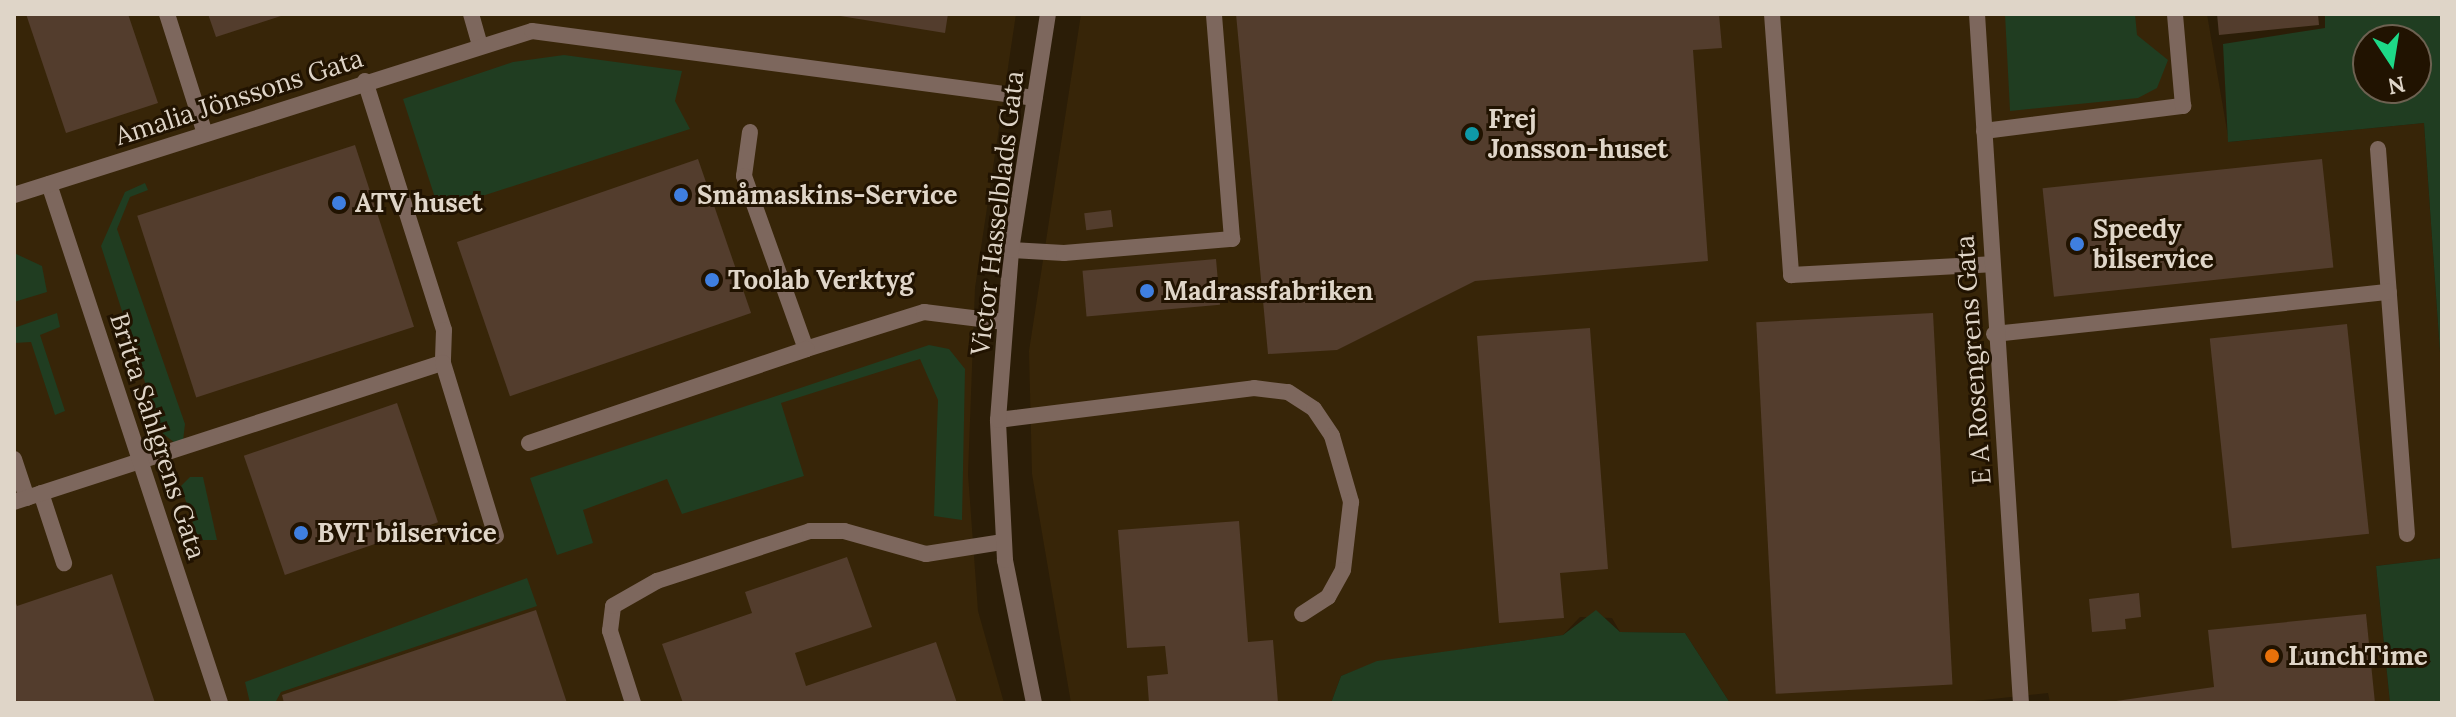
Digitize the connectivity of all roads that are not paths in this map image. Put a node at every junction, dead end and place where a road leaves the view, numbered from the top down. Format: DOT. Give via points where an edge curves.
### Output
graph roads {
  1 [pos="167,14"];
  2 [pos="471,14"];
  3 [pos="1048,14"];
  4 [pos="1214,14"];
  5 [pos="1772,14"];
  6 [pos="1977,14"];
  7 [pos="2175,14"];
  8 [pos="479,42"];
  9 [pos="365,81"];
  10 [pos="1035,98"];
  11 [pos="1984,131"];
  12 [pos="750,132"];
  13 [pos="205,134"];
  14 [pos="2378,149"];
  15 [pos="49,184"];
  16 [pos="14,195"];
  17 [pos="1011,250"];
  18 [pos="1991,264"];
  19 [pos="2389,292"];
  20 [pos="1004,322"];
  21 [pos="1994,334"];
  22 [pos="806,349"];
  23 [pos="443,363"];
  24 [pos="998,420"];
  25 [pos="529,443"];
  26 [pos="14,459"];
  27 [pos="141,462"];
  28 [pos="27,498"];
  29 [pos="2407,534"];
  30 [pos="496,536"];
  31 [pos="1003,542"];
  32 [pos="64,563"];
  33 [pos="1302,614"];
  34 [pos="220,703"];
  35 [pos="633,703"];
  36 [pos="1034,703"];
  37 [pos="2021,703"];
  1 -- 13 [label="street"];
  2 -- 8 [label="street"];
  3 -- 10 [label="street, Victor Hasselblads Gata"];
  4 -- 17 [label="street" via="1232,239 1064,253"];
  5 -- 18 [label="street" via="1791,275"];
  6 -- 11 [label="street, E A Rosengrens Gata"];
  7 -- 11 [label="street" via="2183,106"];
  8 -- 9 [label="street, Amalia Jönssons Gata"];
  8 -- 10 [label="street, Amalia Jönssons Gata" via="532,31 575,32"];
  9 -- 13 [label="street, Amalia Jönssons Gata"];
  9 -- 23 [label="street" via="444,330"];
  10 -- 17 [label="street, Victor Hasselblads Gata"];
  11 -- 18 [label="street, E A Rosengrens Gata"];
  12 -- 22 [label="street" via="744,176"];
  13 -- 15 [label="street, Amalia Jönssons Gata"];
  14 -- 19 [label="street"];
  15 -- 16 [label="street, Amalia Jönssons Gata"];
  15 -- 27 [label="street, Britta Sahlgrens Gata"];
  17 -- 20 [label="street, Victor Hasselblads Gata"];
  18 -- 21 [label="street, E A Rosengrens Gata"];
  19 -- 21 [label="street"];
  19 -- 29 [label="street"];
  20 -- 22 [label="street" via="924,312"];
  20 -- 24 [label="street, Victor Hasselblads Gata"];
  21 -- 37 [label="street, E A Rosengrens Gata"];
  22 -- 25 [label="street"];
  23 -- 27 [label="street"];
  23 -- 30 [label="street"];
  24 -- 31 [label="street, Victor Hasselblads Gata"];
  24 -- 33 [label="street" via="1254,388 1288,392 1314,409 1332,436 1351,502 1343,570 1328,597"];
  26 -- 28 [label="street"];
  27 -- 28 [label="street"];
  27 -- 34 [label="street, Britta Sahlgrens Gata"];
  28 -- 32 [label="street"];
  31 -- 35 [label="street" via="926,554 844,531 810,531 657,581 613,606 610,631"];
  31 -- 36 [label="street, Victor Hasselblads Gata"];
}
